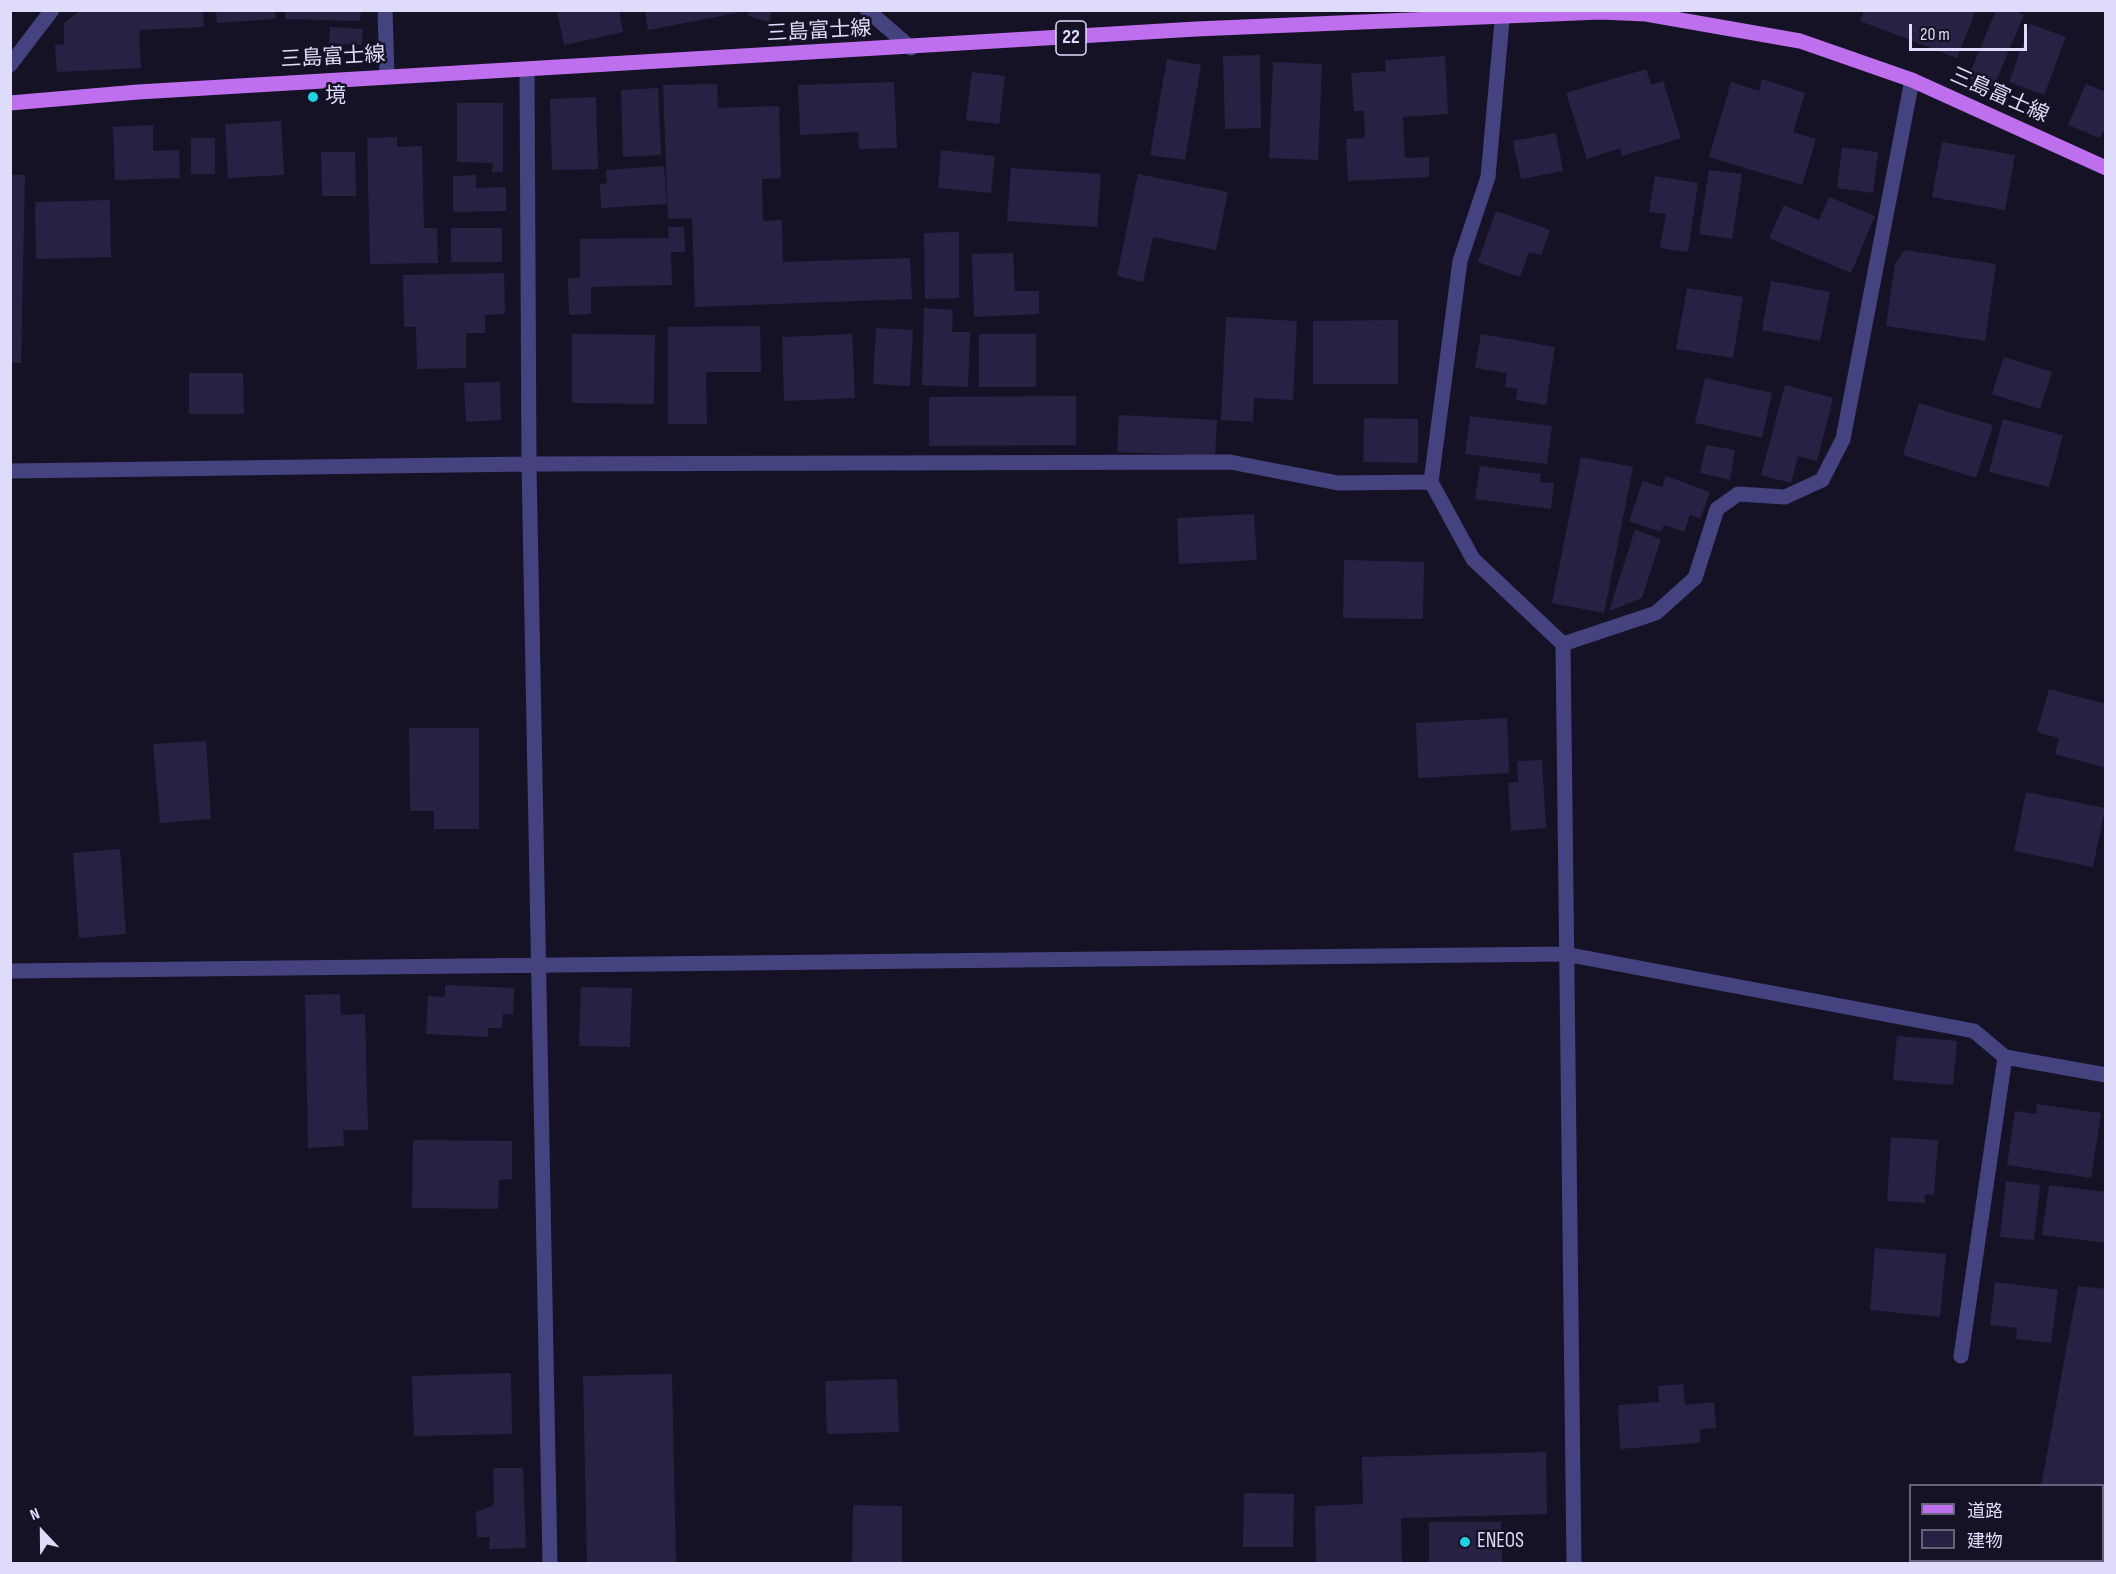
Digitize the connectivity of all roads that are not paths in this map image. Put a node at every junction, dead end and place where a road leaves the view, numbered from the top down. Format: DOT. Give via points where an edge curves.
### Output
graph roads {
  1 [pos="52,10"];
  2 [pos="385,10"];
  3 [pos="867,10"];
  4 [pos="1646,12"];
  5 [pos="1504,13"];
  6 [pos="911,48"];
  7 [pos="10,64"];
  8 [pos="527,70"];
  9 [pos="387,76"];
  10 [pos="1912,80"];
  11 [pos="10,103"];
  12 [pos="2106,168"];
  13 [pos="529,464"];
  14 [pos="10,471"];
  15 [pos="1431,482"];
  16 [pos="1563,644"];
  17 [pos="1565,954"];
  18 [pos="539,964"];
  19 [pos="10,971"];
  20 [pos="2005,1057"];
  21 [pos="2106,1075"];
  22 [pos="1961,1356"];
  23 [pos="550,1563"];
  24 [pos="1574,1563"];
  1 -- 7 [label="street"];
  2 -- 9 [label="street"];
  3 -- 6 [label="street"];
  4 -- 5 [label="main road, 三島富士線 / 22"];
  4 -- 10 [label="main road, 三島富士線 / 22" via="1800,41"];
  5 -- 6 [label="main road, 三島富士線 / 22"];
  5 -- 15 [label="street" via="1488,177 1460,261"];
  6 -- 8 [label="main road, 三島富士線 / 22"];
  8 -- 9 [label="main road, 三島富士線 / 22"];
  8 -- 13 [label="street"];
  9 -- 11 [label="main road, 三島富士線 / 22"];
  10 -- 12 [label="main road, 三島富士線 / 22"];
  10 -- 16 [label="street" via="1843,439 1822,480 1785,497 1738,494 1717,509 1695,578 1656,613"];
  13 -- 14 [label="street"];
  13 -- 15 [label="street" via="1230,462 1338,483"];
  13 -- 18 [label="street"];
  15 -- 16 [label="street" via="1473,559"];
  16 -- 17 [label="street"];
  17 -- 18 [label="street"];
  17 -- 20 [label="street" via="1974,1031"];
  17 -- 24 [label="street"];
  18 -- 19 [label="street"];
  18 -- 23 [label="street"];
  20 -- 21 [label="street"];
  20 -- 22 [label="street"];
}
